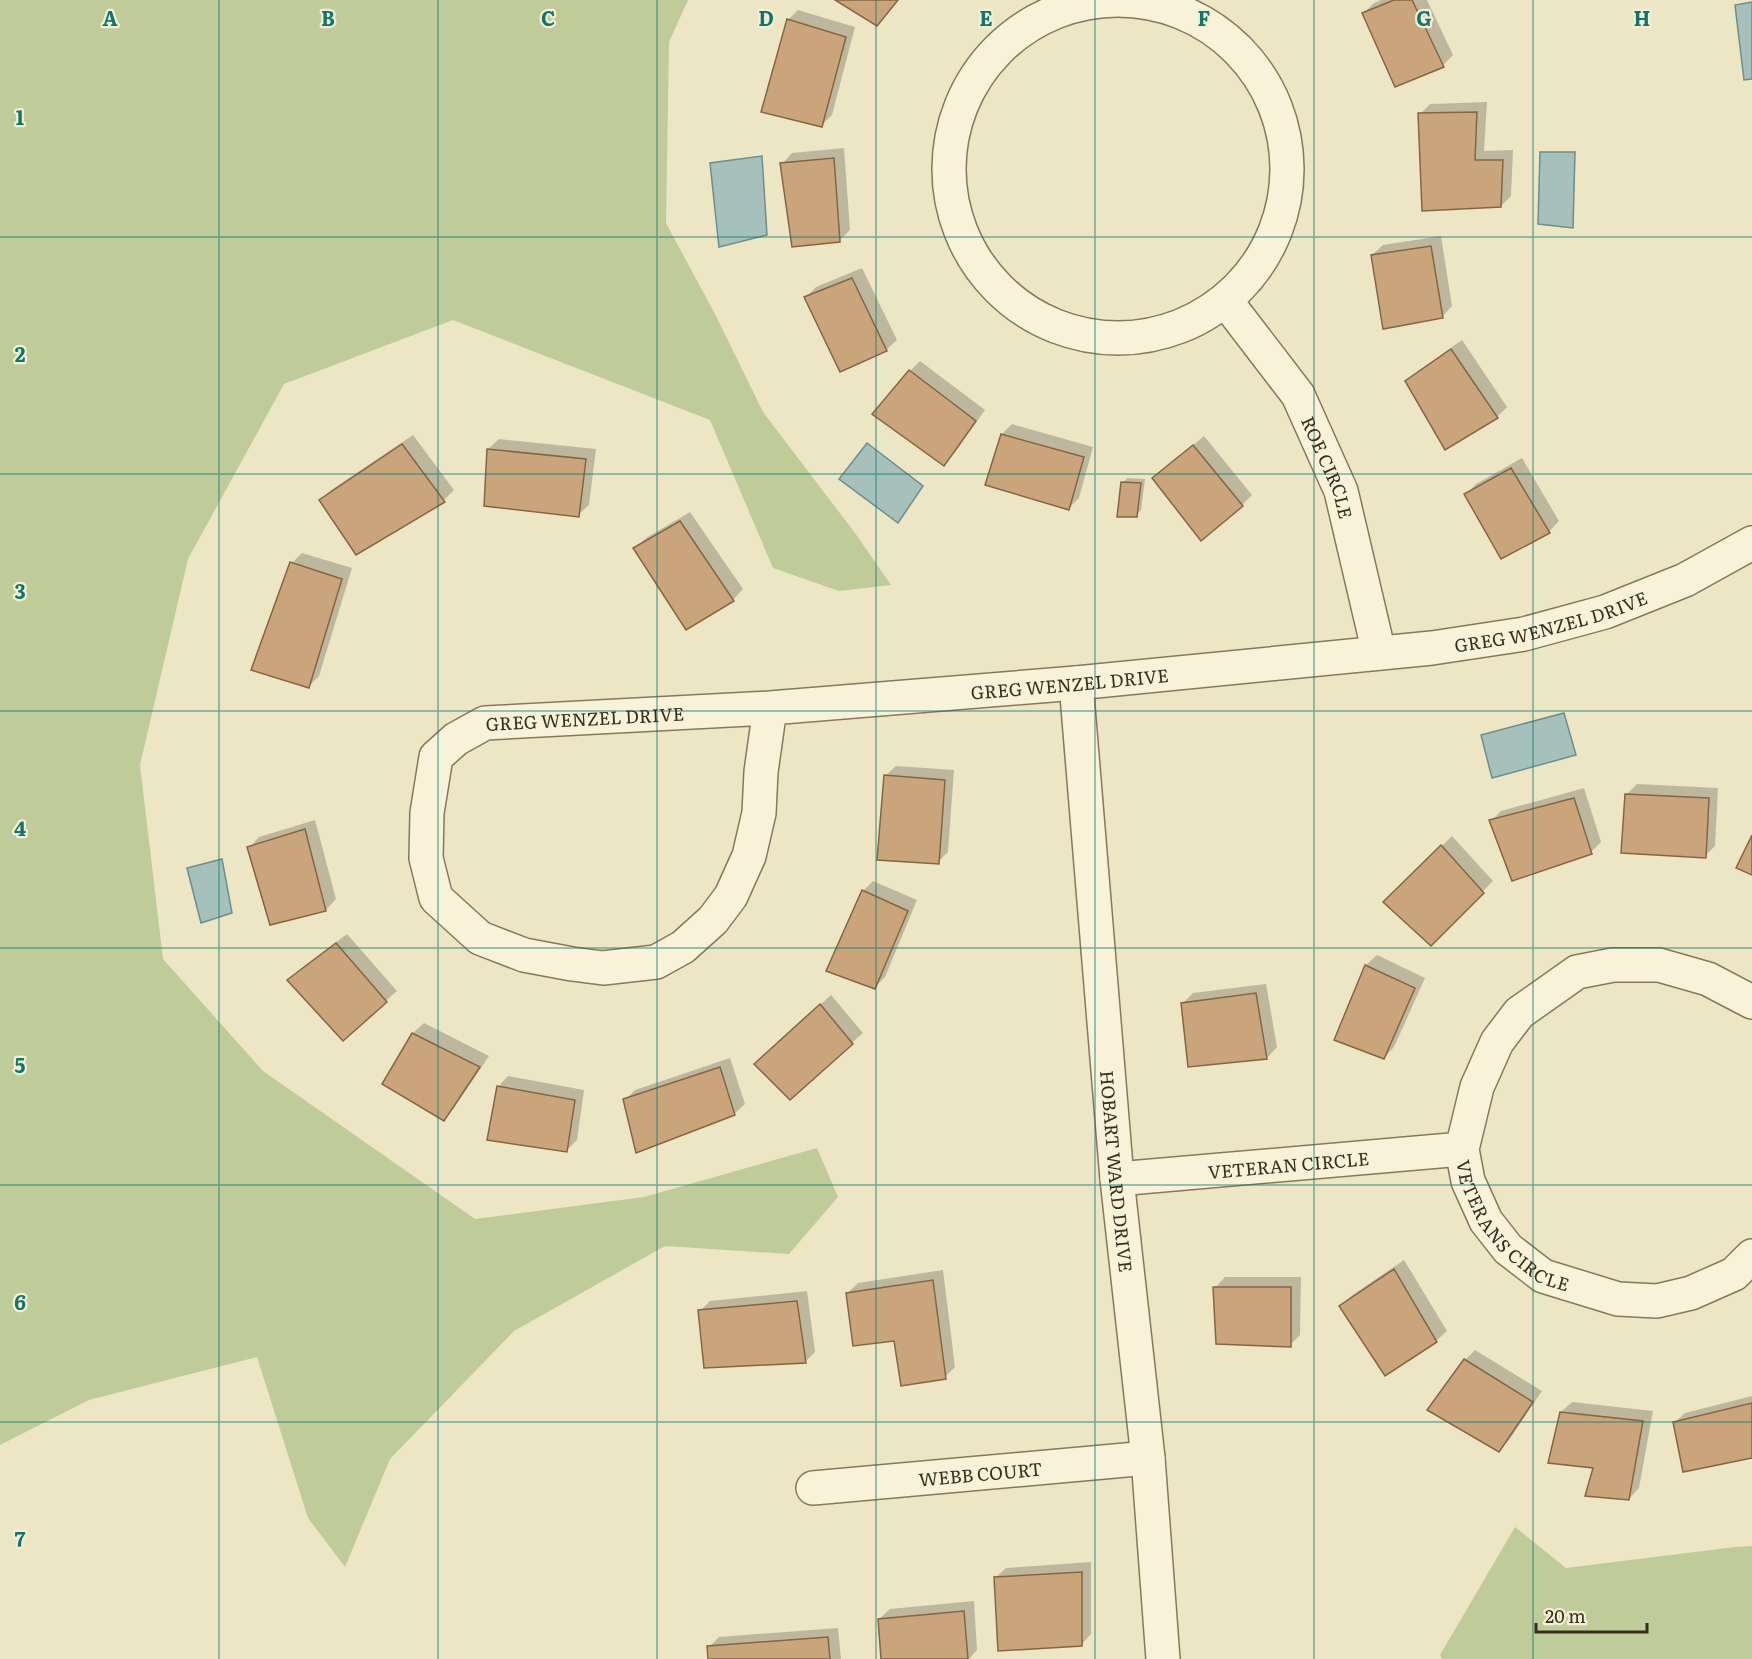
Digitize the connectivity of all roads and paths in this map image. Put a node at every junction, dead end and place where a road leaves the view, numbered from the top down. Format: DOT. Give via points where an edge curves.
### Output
graph roads {
  1 [pos="1229,305"];
  2 [pos="1752,543"];
  3 [pos="1379,653"];
  4 [pos="1076,683"];
  5 [pos="770,708"];
  6 [pos="1752,1002"];
  7 [pos="1462,1149"];
  8 [pos="1117,1179"];
  9 [pos="1752,1256"];
  10 [pos="1148,1458"];
  11 [pos="813,1488"];
  12 [pos="1163,1659"];
  1 -- 1 [label="street" via="1267,240 1282,196 1284,115 1270,83 1235,46 1185,15 1135,1 1048,10 1016,28 984,65 958,114 948,164 952,207 972,252 1010,300 1043,321 1087,337 1125,342 1166,334"];
  1 -- 3 [label="street, ROE CIRCLE" via="1298,395 1341,491"];
  2 -- 3 [label="street, GREG WENZEL DRIVE" via="1685,580 1605,612 1524,634"];
  3 -- 4 [label="street, GREG WENZEL DRIVE"];
  4 -- 5 [label="street, GREG WENZEL DRIVE"];
  4 -- 8 [label="street, HOBART WARD DRIVE"];
  5 -- 5 [label="street, GREG WENZEL DRIVE" via="485,723 456,739 436,757 427,813 426,858 436,898 480,938 524,955 603,968 656,962 683,947 713,920 731,896 749,856 759,813 760,772"];
  6 -- 7 [label="street, VETERANS CIRCLE" via="1708,979 1659,965 1613,965 1577,972 1519,1013 1497,1042 1477,1087"];
  7 -- 8 [label="street, VETERAN CIRCLE"];
  7 -- 9 [label="street, VETERANS CIRCLE" via="1468,1181 1486,1221 1508,1249 1543,1276 1618,1299 1657,1301 1690,1293 1734,1274"];
  8 -- 10 [label="street, HOBART WARD DRIVE"];
  10 -- 11 [label="street, WEBB COURT"];
  10 -- 12 [label="street, HOBART WARD DRIVE"];
}
